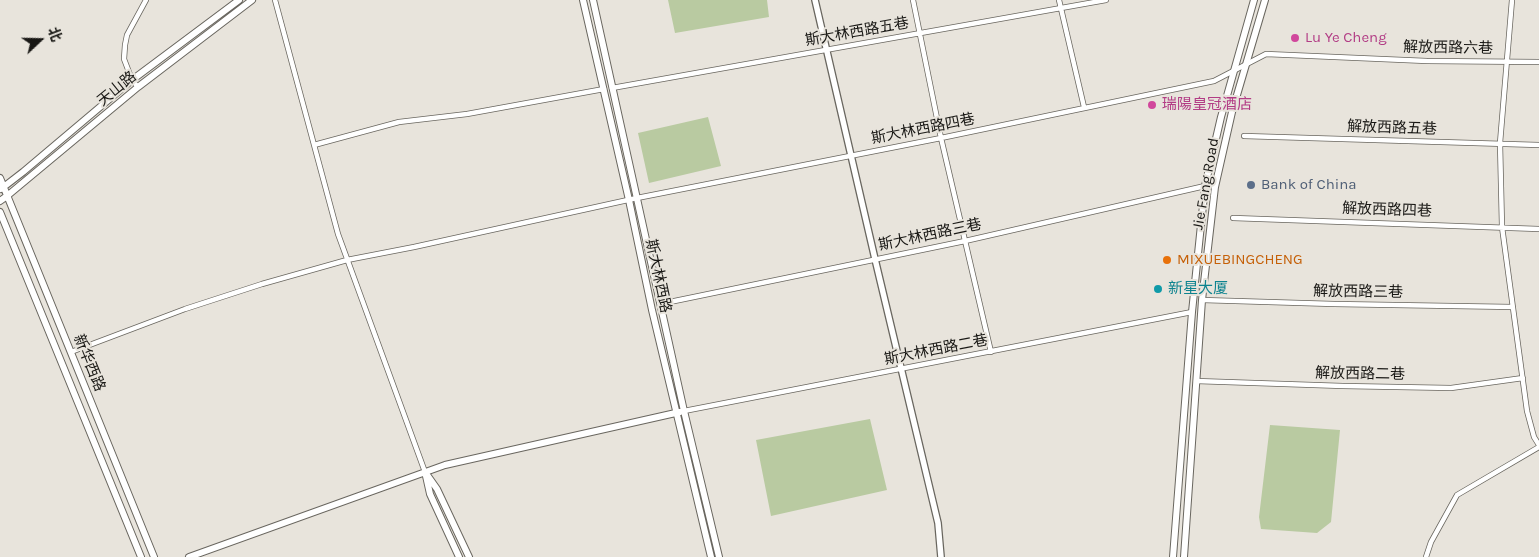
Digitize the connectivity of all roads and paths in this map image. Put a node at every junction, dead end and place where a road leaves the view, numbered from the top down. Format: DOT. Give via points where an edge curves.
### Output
graph roads {
  1 [pos="146,0"];
  2 [pos="238,0"];
  3 [pos="252,0"];
  4 [pos="275,0"];
  5 [pos="583,0"];
  6 [pos="593,0"];
  7 [pos="815,0"];
  8 [pos="913,0"];
  9 [pos="1059,0"];
  10 [pos="1106,0"];
  11 [pos="1254,0"];
  12 [pos="1265,0"];
  13 [pos="1512,0"];
  14 [pos="1061,8"];
  15 [pos="920,33"];
  16 [pos="827,50"];
  17 [pos="1507,62"];
  18 [pos="1539,62"];
  19 [pos="1246,65"];
  20 [pos="1234,70"];
  21 [pos="132,80"];
  22 [pos="1214,81"];
  23 [pos="138,87"];
  24 [pos="612,88"];
  25 [pos="604,89"];
  26 [pos="1084,107"];
  27 [pos="1244,136"];
  28 [pos="941,138"];
  29 [pos="1500,143"];
  30 [pos="314,144"];
  31 [pos="1539,145"];
  32 [pos="851,156"];
  33 [pos="0,178"];
  34 [pos="1205,186"];
  35 [pos="2,188"];
  36 [pos="8,196"];
  37 [pos="637,198"];
  38 [pos="0,200"];
  39 [pos="629,200"];
  40 [pos="0,212"];
  41 [pos="1233,218"];
  42 [pos="1502,227"];
  43 [pos="1539,229"];
  44 [pos="965,241"];
  45 [pos="875,259"];
  46 [pos="347,260"];
  47 [pos="1202,300"];
  48 [pos="660,304"];
  49 [pos="1513,307"];
  50 [pos="1192,312"];
  51 [pos="71,352"];
  52 [pos="991,352"];
  53 [pos="902,369"];
  54 [pos="1523,378"];
  55 [pos="1196,381"];
  56 [pos="680,412"];
  57 [pos="1539,446"];
  58 [pos="425,472"];
  59 [pos="141,557"];
  60 [pos="154,557"];
  61 [pos="189,557"];
  62 [pos="459,557"];
  63 [pos="469,557"];
  64 [pos="711,557"];
  65 [pos="719,557"];
  66 [pos="941,557"];
  67 [pos="1173,557"];
  68 [pos="1184,557"];
  69 [pos="1426,557"];
  1 -- 21 [label="street" via="124,45 124,59"];
  2 -- 21 [label="main road, 天山路"];
  3 -- 23 [label="main road, 天山路"];
  4 -- 30 [label="street"];
  5 -- 25 [label="main road, 斯大林西路"];
  6 -- 24 [label="main road, 斯大林西路"];
  7 -- 16 [label="street"];
  8 -- 15 [label="street"];
  9 -- 14 [label="street"];
  10 -- 14 [label="street, 斯大林西路五巷"];
  11 -- 20 [label="main road, Jie Fang Road"];
  12 -- 19 [label="main road, Jie Fang Road"];
  13 -- 17 [label="street"];
  14 -- 15 [label="street, 斯大林西路五巷"];
  14 -- 26 [label="street"];
  15 -- 16 [label="street, 斯大林西路五巷"];
  15 -- 28 [label="street"];
  16 -- 24 [label="street, 斯大林西路五巷"];
  16 -- 32 [label="street"];
  17 -- 18 [label="street, 解放西路六巷"];
  17 -- 19 [label="street, 解放西路六巷" via="1266,54"];
  17 -- 29 [label="street"];
  19 -- 20 [label="street, 解放西路六巷"];
  19 -- 47 [label="main road, Jie Fang Road" via="1215,187"];
  20 -- 22 [label="street, 解放西路六巷"];
  20 -- 34 [label="main road, Jie Fang Road"];
  21 -- 23 [label="street"];
  21 -- 35 [label="main road, 天山路"];
  22 -- 26 [label="street, 斯大林西路四巷"];
  23 -- 36 [label="main road, 天山路"];
  24 -- 37 [label="main road, 斯大林西路"];
  25 -- 30 [label="street" via="467,114 399,122"];
  25 -- 39 [label="main road, 斯大林西路"];
  26 -- 28 [label="street, 斯大林西路四巷"];
  27 -- 29 [label="street, 解放西路五巷"];
  28 -- 32 [label="street, 斯大林西路四巷"];
  28 -- 44 [label="street"];
  29 -- 31 [label="street, 解放西路五巷"];
  29 -- 42 [label="street"];
  30 -- 46 [label="street"];
  32 -- 37 [label="street, 斯大林西路四巷"];
  32 -- 45 [label="street"];
  33 -- 35 [label="main road, 新华西路"];
  34 -- 44 [label="street, 斯大林西路三巷"];
  34 -- 50 [label="main road, Jie Fang Road"];
  35 -- 36 [label="main road, 新华西路"];
  36 -- 38 [label="main road, 天山路"];
  36 -- 51 [label="main road, 新华西路"];
  37 -- 39 [label="street, 斯大林西路四巷"];
  37 -- 48 [label="main road, 斯大林西路"];
  39 -- 46 [label="street, 斯大林西路四巷"];
  39 -- 56 [label="main road, 斯大林西路" via="652,310"];
  40 -- 59 [label="main road, 新华西路"];
  41 -- 42 [label="street, 解放西路四巷"];
  42 -- 43 [label="street, 解放西路四巷"];
  42 -- 49 [label="street"];
  44 -- 45 [label="street, 斯大林西路三巷"];
  44 -- 52 [label="street"];
  45 -- 48 [label="street, 斯大林西路三巷"];
  45 -- 53 [label="street"];
  46 -- 51 [label="street, 斯大林西路四巷" via="185,309"];
  46 -- 58 [label="street"];
  47 -- 49 [label="street, 解放西路三巷"];
  47 -- 55 [label="main road, Jie Fang Road"];
  48 -- 56 [label="main road, 斯大林西路"];
  49 -- 54 [label="street"];
  50 -- 52 [label="street, 斯大林西路二巷"];
  50 -- 67 [label="main road, Jie Fang Road"];
  51 -- 60 [label="main road, 新华西路"];
  52 -- 53 [label="street, 斯大林西路二巷"];
  53 -- 56 [label="street, 斯大林西路二巷"];
  53 -- 66 [label="street" via="938,523"];
  54 -- 55 [label="street, 解放西路二巷" via="1451,388"];
  54 -- 57 [label="street" via="1527,411"];
  55 -- 68 [label="main road, Jie Fang Road"];
  56 -- 58 [label="main road"];
  56 -- 64 [label="main road, 斯大林西路"];
  56 -- 65 [label="main road, 斯大林西路"];
  57 -- 69 [label="street" via="1457,495"];
  58 -- 61 [label="main road"];
  58 -- 62 [label="main road" via="430,494"];
  58 -- 63 [label="main road" via="437,489"];
}
